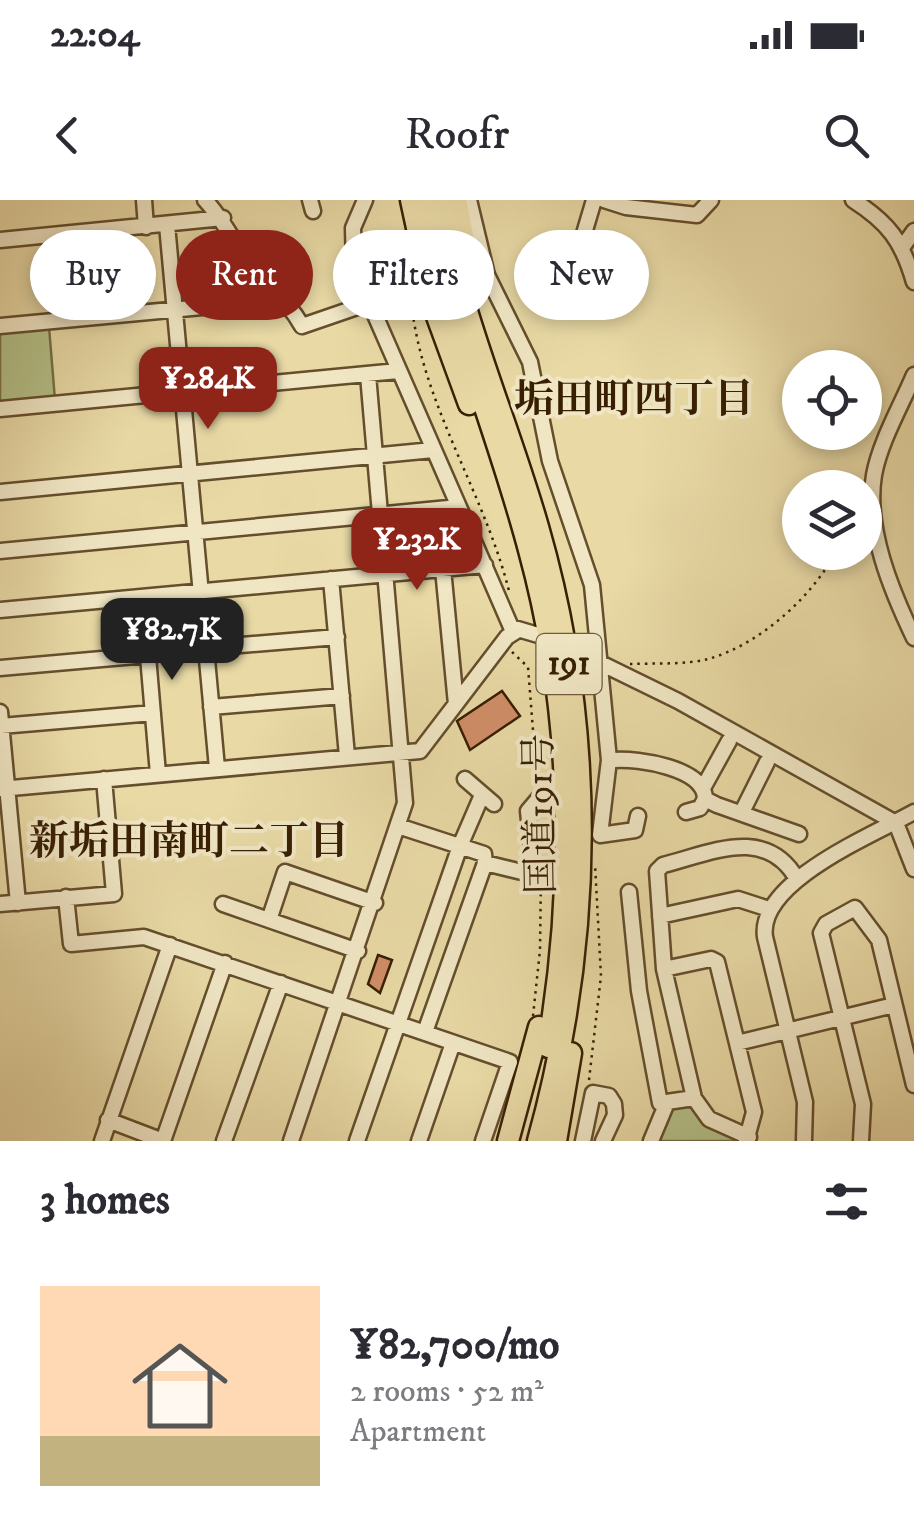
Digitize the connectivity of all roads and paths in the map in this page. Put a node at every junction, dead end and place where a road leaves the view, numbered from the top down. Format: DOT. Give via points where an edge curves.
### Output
graph roads {
  1 [pos="144,200"];
  2 [pos="205,200"];
  3 [pos="365,200"];
  4 [pos="411,200"];
  5 [pos="427,200"];
  6 [pos="442,200"];
  7 [pos="456,200"];
  8 [pos="469,200"];
  9 [pos="594,200"];
  10 [pos="604,200"];
  11 [pos="711,200"];
  12 [pos="852,200"];
  13 [pos="223,218"];
  14 [pos="167,225"];
  15 [pos="146,226"];
  16 [pos="230,230"];
  17 [pos="356,230"];
  18 [pos="585,230"];
  19 [pos="914,231"];
  20 [pos="0,240"];
  21 [pos="904,245"];
  22 [pos="914,282"];
  23 [pos="176,311"];
  24 [pos="333,315"];
  25 [pos="177,320"];
  26 [pos="299,320"];
  27 [pos="376,320"];
  28 [pos="412,320"];
  29 [pos="0,326"];
  30 [pos="398,371"];
  31 [pos="914,375"];
  32 [pos="368,376"];
  33 [pos="182,392"];
  34 [pos="0,409"];
  35 [pos="508,432"];
  36 [pos="433,450"];
  37 [pos="375,458"];
  38 [pos="190,475"];
  39 [pos="0,492"];
  40 [pos="459,507"];
  41 [pos="380,517"];
  42 [pos="194,534"];
  43 [pos="529,548"];
  44 [pos="0,552"];
  45 [pos="486,565"];
  46 [pos="443,569"];
  47 [pos="826,570"];
  48 [pos="387,574"];
  49 [pos="331,580"];
  50 [pos="200,591"];
  51 [pos="143,597"];
  52 [pos="513,607"];
  53 [pos="0,610"];
  54 [pos="518,630"];
  55 [pos="538,635"];
  56 [pos="336,637"];
  57 [pos="914,638"];
  58 [pos="205,648"];
  59 [pos="508,648"];
  60 [pos="148,655"];
  61 [pos="584,655"];
  62 [pos="600,662"];
  63 [pos="0,668"];
  64 [pos="616,670"];
  65 [pos="342,696"];
  66 [pos="456,704"];
  67 [pos="211,707"];
  68 [pos="153,713"];
  69 [pos="1,719"];
  70 [pos="728,741"];
  71 [pos="404,750"];
  72 [pos="347,756"];
  73 [pos="612,760"];
  74 [pos="767,762"];
  75 [pos="594,766"];
  76 [pos="216,768"];
  77 [pos="158,774"];
  78 [pos="104,779"];
  79 [pos="465,779"];
  80 [pos="550,784"];
  81 [pos="4,788"];
  82 [pos="704,794"];
  83 [pos="538,798"];
  84 [pos="686,812"];
  85 [pos="747,812"];
  86 [pos="914,812"];
  87 [pos="638,816"];
  88 [pos="896,822"];
  89 [pos="401,828"];
  90 [pos="799,834"];
  91 [pos="746,845"];
  92 [pos="460,846"];
  93 [pos="541,853"];
  94 [pos="485,862"];
  95 [pos="588,864"];
  96 [pos="914,869"];
  97 [pos="797,879"];
  98 [pos="629,892"];
  99 [pos="66,897"];
  100 [pos="18,902"];
  101 [pos="375,903"];
  102 [pos="0,904"];
  103 [pos="224,904"];
  104 [pos="770,909"];
  105 [pos="660,916"];
  106 [pos="269,920"];
  107 [pos="170,945"];
  108 [pos="358,951"];
  109 [pos="226,963"];
  110 [pos="664,969"];
  111 [pos="558,970"];
  112 [pos="281,982"];
  113 [pos="340,1003"];
  114 [pos="894,1005"];
  115 [pos="842,1018"];
  116 [pos="398,1023"];
  117 [pos="530,1024"];
  118 [pos="787,1031"];
  119 [pos="425,1032"];
  120 [pos="453,1043"];
  121 [pos="737,1043"];
  122 [pos="914,1085"];
  123 [pos="588,1087"];
  124 [pos="694,1098"];
  125 [pos="666,1105"];
  126 [pos="108,1120"];
  127 [pos="748,1139"];
  128 [pos="102,1141"];
  129 [pos="163,1141"];
  130 [pos="224,1141"];
  131 [pos="292,1141"];
  132 [pos="357,1141"];
  133 [pos="418,1141"];
  134 [pos="483,1141"];
  135 [pos="508,1141"];
  136 [pos="524,1141"];
  137 [pos="538,1141"];
  138 [pos="556,1141"];
  139 [pos="583,1141"];
  140 [pos="603,1141"];
  141 [pos="651,1141"];
  142 [pos="804,1141"];
  143 [pos="861,1141"];
  1 -- 15 [label="street"];
  2 -- 13 [label="street"];
  3 -- 17 [label="street"];
  4 -- 43 [label="highway" via="450,360"];
  5 -- 43 [label="highway, 国道191号 / 191" via="450,306"];
  6 -- 35 [label="highway, 国道191号 / 191" via="461,290"];
  7 -- 35 [label="highway"];
  8 -- 62 [label="street" via="487,275 533,373 547,450 592,585"];
  9 -- 18 [label="street"];
  10 -- 11 [label="street" via="697,215"];
  12 -- 21 [label="street"];
  13 -- 14 [label="street"];
  13 -- 16 [label="street"];
  14 -- 15 [label="street"];
  14 -- 23 [label="street"];
  15 -- 20 [label="street"];
  19 -- 21 [label="street"];
  21 -- 22 [label="street"];
  23 -- 29 [label="street"];
  24 -- 26 [label="street" via="302,326"];
  25 -- 33 [label="street"];
  27 -- 30 [label="street"];
  28 -- 52 [label="path" via="422,366"];
  30 -- 32 [label="street"];
  30 -- 36 [label="street"];
  31 -- 57 [label="street" via="874,474 873,514 895,598"];
  32 -- 33 [label="street"];
  32 -- 37 [label="street"];
  33 -- 34 [label="street"];
  33 -- 38 [label="street"];
  35 -- 95 [label="highway, 国道191号 / 191" via="538,527 570,672"];
  36 -- 37 [label="street"];
  36 -- 40 [label="street"];
  37 -- 38 [label="street"];
  37 -- 41 [label="street"];
  38 -- 39 [label="street"];
  38 -- 42 [label="street"];
  40 -- 41 [label="street"];
  40 -- 45 [label="street"];
  41 -- 42 [label="street"];
  41 -- 48 [label="street"];
  42 -- 44 [label="street"];
  42 -- 50 [label="street"];
  43 -- 111 [label="highway, 国道191号 / 191" via="564,739"];
  45 -- 46 [label="street"];
  45 -- 54 [label="street" via="506,618"];
  46 -- 48 [label="street"];
  46 -- 66 [label="street"];
  47 -- 64 [label="path" via="774,624 708,659"];
  48 -- 49 [label="street"];
  48 -- 71 [label="street"];
  49 -- 50 [label="street"];
  49 -- 56 [label="street"];
  50 -- 51 [label="street"];
  50 -- 58 [label="street"];
  51 -- 53 [label="street"];
  51 -- 60 [label="street"];
  54 -- 55 [label="street"];
  54 -- 66 [label="street"];
  56 -- 58 [label="street"];
  56 -- 65 [label="street"];
  58 -- 67 [label="street"];
  59 -- 83 [label="path" via="528,667"];
  60 -- 63 [label="street"];
  60 -- 68 [label="street"];
  61 -- 62 [label="street"];
  62 -- 64 [label="street"];
  62 -- 73 [label="street"];
  64 -- 88 [label="street"];
  65 -- 67 [label="street"];
  65 -- 72 [label="street"];
  66 -- 71 [label="street" via="420,751"];
  67 -- 76 [label="street"];
  68 -- 69 [label="street"];
  68 -- 77 [label="street"];
  69 -- 81 [label="street"];
  70 -- 82 [label="street"];
  71 -- 72 [label="street"];
  71 -- 89 [label="street"];
  72 -- 76 [label="street"];
  73 -- 75 [label="street"];
  73 -- 82 [label="street" via="645,762 696,780"];
  73 -- 87 [label="street" via="600,835 635,830"];
  74 -- 85 [label="street"];
  76 -- 77 [label="street"];
  77 -- 78 [label="street"];
  78 -- 81 [label="street"];
  78 -- 99 [label="street" via="114,894"];
  79 -- 92 [label="street" via="481,806"];
  80 -- 83 [label="street"];
  81 -- 100 [label="street"];
  82 -- 84 [label="street" via="700,808"];
  82 -- 85 [label="street"];
  83 -- 94 [label="street" via="528,811 533,854 526,873"];
  85 -- 90 [label="street"];
  85 -- 91 [label="street"];
  86 -- 88 [label="street"];
  88 -- 96 [label="street"];
  88 -- 97 [label="street"];
  89 -- 92 [label="street"];
  89 -- 101 [label="street"];
  91 -- 97 [label="street" via="782,856"];
  91 -- 105 [label="street" via="663,864 657,871"];
  92 -- 94 [label="street" via="484,854"];
  92 -- 116 [label="street"];
  93 -- 117 [label="path" via="540,950"];
  94 -- 119 [label="street"];
  95 -- 123 [label="path" via="601,976"];
  95 -- 137 [label="highway, 国道191号 / 191" via="570,998"];
  95 -- 138 [label="highway"];
  97 -- 104 [label="street"];
  98 -- 125 [label="street" via="644,1022 660,1103"];
  99 -- 100 [label="street"];
  99 -- 107 [label="street" via="71,944 144,936"];
  100 -- 102 [label="street"];
  101 -- 106 [label="street" via="286,872"];
  101 -- 108 [label="street"];
  103 -- 106 [label="street"];
  104 -- 105 [label="street" via="738,899"];
  104 -- 118 [label="street" via="764,929"];
  105 -- 110 [label="street"];
  106 -- 108 [label="street"];
  107 -- 109 [label="street"];
  107 -- 126 [label="street"];
  108 -- 113 [label="street"];
  109 -- 112 [label="street"];
  109 -- 129 [label="street"];
  110 -- 121 [label="street" via="718,962"];
  110 -- 124 [label="street"];
  111 -- 135 [label="highway"];
  111 -- 136 [label="highway, 国道191号 / 191" via="549,1043"];
  112 -- 113 [label="street"];
  112 -- 130 [label="street"];
  113 -- 116 [label="street"];
  113 -- 131 [label="street"];
  114 -- 115 [label="street"];
  114 -- 115 [label="street" via="879,940 855,908 822,933"];
  114 -- 122 [label="street"];
  115 -- 118 [label="street"];
  115 -- 143 [label="street" via="864,1104"];
  116 -- 119 [label="street"];
  116 -- 132 [label="street"];
  118 -- 121 [label="street"];
  118 -- 142 [label="street" via="807,1110"];
  119 -- 120 [label="street"];
  120 -- 133 [label="street"];
  120 -- 134 [label="street" via="510,1062"];
  121 -- 127 [label="street" via="754,1112"];
  124 -- 125 [label="street"];
  124 -- 127 [label="street" via="709,1119"];
  125 -- 141 [label="street"];
  126 -- 128 [label="street"];
  126 -- 129 [label="street"];
  139 -- 140 [label="street" via="598,1093 614,1104"];
}
